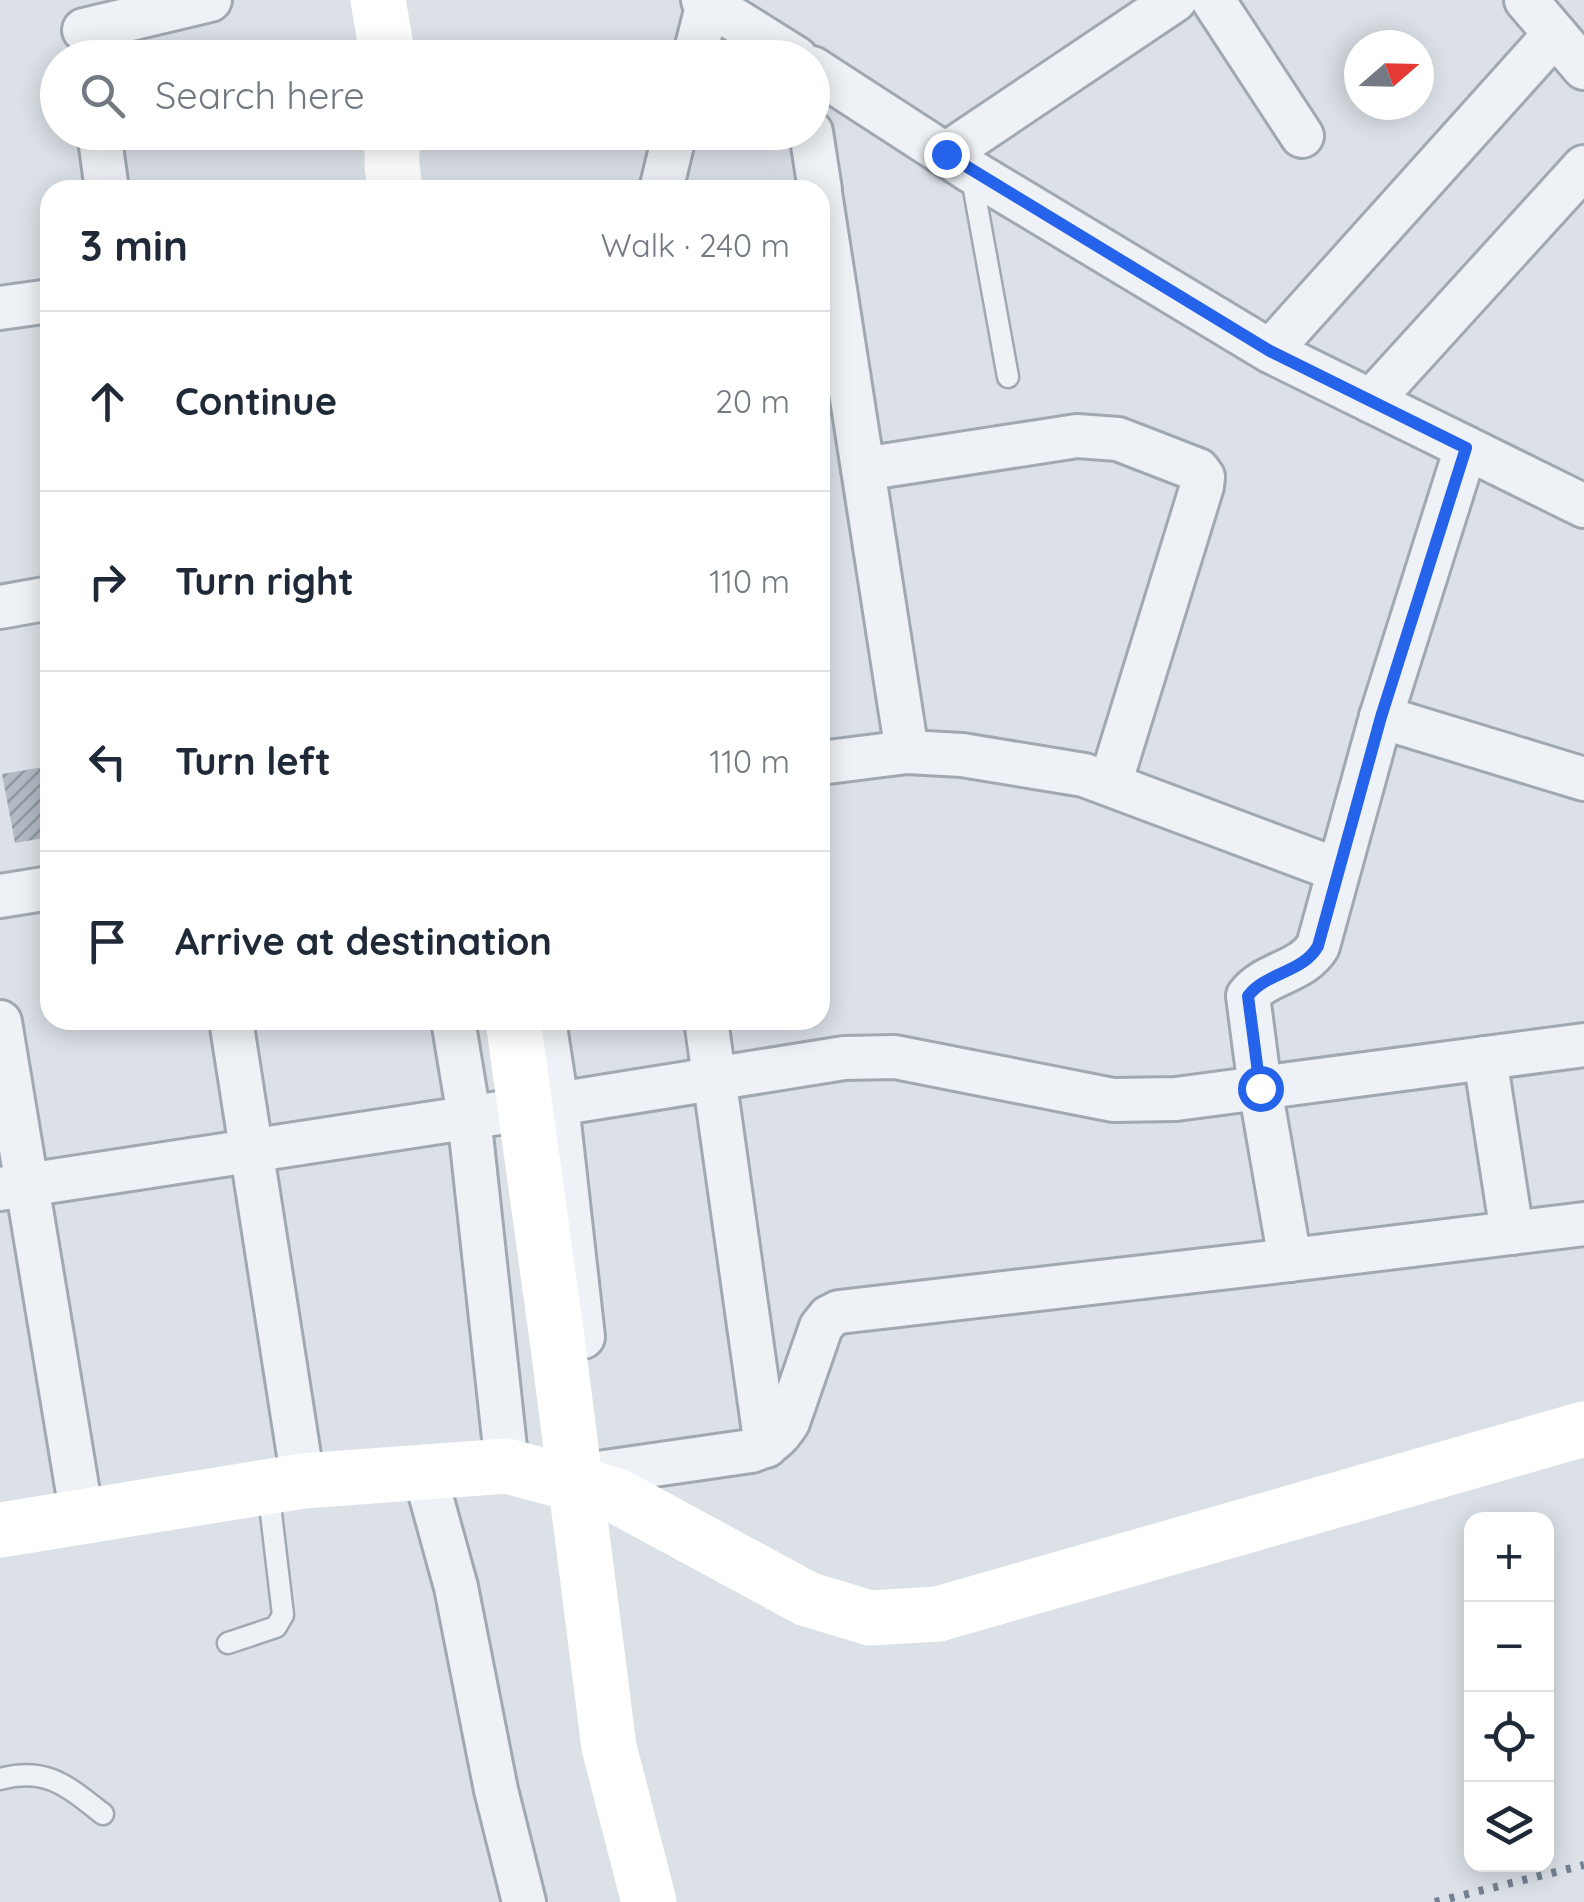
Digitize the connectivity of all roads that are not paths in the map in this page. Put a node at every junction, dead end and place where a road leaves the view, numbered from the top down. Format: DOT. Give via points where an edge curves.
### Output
graph roads {
  1 [pos="210,0"];
  2 [pos="350,0"];
  3 [pos="378,0"];
  4 [pos="1175,0"];
  5 [pos="1213,0"];
  6 [pos="1526,0"];
  7 [pos="706,2"];
  8 [pos="84,29"];
  9 [pos="1554,34"];
  10 [pos="356,40"];
  11 [pos="385,40"];
  12 [pos="698,40"];
  13 [pos="767,40"];
  14 [pos="1584,68"];
  15 [pos="830,80"];
  16 [pos="1302,136"];
  17 [pos="101,150"];
  18 [pos="671,150"];
  19 [pos="813,150"];
  20 [pos="958,162"];
  21 [pos="1584,167"];
  22 [pos="106,180"];
  23 [pos="664,180"];
  24 [pos="818,180"];
  25 [pos="830,256"];
  26 [pos="40,302"];
  27 [pos="0,308"];
  28 [pos="1270,351"];
  29 [pos="1008,377"];
  30 [pos="1371,401"];
  31 [pos="1466,448"];
  32 [pos="863,469"];
  33 [pos="1584,506"];
  34 [pos="40,600"];
  35 [pos="0,607"];
  36 [pos="1381,717"];
  37 [pos="907,752"];
  38 [pos="830,761"];
  39 [pos="1584,779"];
  40 [pos="1110,784"];
  41 [pos="1338,870"];
  42 [pos="40,890"];
  43 [pos="0,896"];
  44 [pos="0,1022"];
  45 [pos="233,1030"];
  46 [pos="455,1030"];
  47 [pos="514,1030"];
  48 [pos="546,1030"];
  49 [pos="707,1030"];
  50 [pos="1584,1045"];
  51 [pos="1485,1058"];
  52 [pos="713,1078"];
  53 [pos="1260,1088"];
  54 [pos="557,1104"];
  55 [pos="469,1116"];
  56 [pos="251,1150"];
  57 [pos="14,1186"];
  58 [pos="1584,1224"];
  59 [pos="1512,1233"];
  60 [pos="1290,1260"];
  61 [pos="1584,1429"];
  62 [pos="766,1446"];
  63 [pos="507,1466"];
  64 [pos="424,1471"];
  65 [pos="599,1482"];
  66 [pos="286,1484"];
  67 [pos="82,1516"];
  68 [pos="0,1530"];
  69 [pos="228,1643"];
  70 [pos="0,1779"];
  71 [pos="102,1814"];
  72 [pos="524,1902"];
  73 [pos="649,1902"];
  1 -- 8 [label="street"];
  2 -- 10 [label="street"];
  3 -- 11 [label="street"];
  4 -- 20 [label="street"];
  5 -- 16 [label="street"];
  6 -- 9 [label="street"];
  7 -- 12 [label="street"];
  7 -- 13 [label="street"];
  9 -- 14 [label="street"];
  9 -- 28 [label="street"];
  15 -- 20 [label="street"];
  17 -- 22 [label="street"];
  18 -- 23 [label="street"];
  19 -- 24 [label="street"];
  20 -- 28 [label="street"];
  20 -- 29 [label="lane"];
  21 -- 30 [label="street"];
  25 -- 32 [label="street"];
  26 -- 27 [label="street"];
  28 -- 30 [label="street"];
  30 -- 31 [label="street"];
  31 -- 33 [label="street"];
  31 -- 36 [label="street"];
  32 -- 37 [label="street"];
  32 -- 40 [label="street" via="1087,436 1118,439 1198,470 1202,486"];
  34 -- 35 [label="street"];
  36 -- 39 [label="street"];
  36 -- 41 [label="street"];
  37 -- 38 [label="street"];
  37 -- 40 [label="street" via="962,755"];
  40 -- 41 [label="street"];
  41 -- 53 [label="street" via="1312,956 1248,996"];
  42 -- 43 [label="street"];
  44 -- 57 [label="street"];
  45 -- 56 [label="street"];
  46 -- 55 [label="street"];
  47 -- 73 [label="street, bridge" via="609,1748"];
  48 -- 54 [label="street"];
  49 -- 52 [label="street"];
  50 -- 51 [label="street"];
  51 -- 53 [label="street"];
  51 -- 59 [label="street"];
  52 -- 53 [label="street" via="895,1056 1113,1100"];
  52 -- 54 [label="street"];
  52 -- 62 [label="street"];
  53 -- 60 [label="street"];
  54 -- 55 [label="street"];
  54 -- 65 [label="street"];
  55 -- 56 [label="street"];
  55 -- 63 [label="street"];
  56 -- 57 [label="street"];
  56 -- 66 [label="street"];
  57 -- 67 [label="street"];
  58 -- 59 [label="street"];
  59 -- 60 [label="street"];
  60 -- 62 [label="street" via="838,1312 820,1327 788,1422"];
  61 -- 65 [label="street" via="938,1614 870,1618 806,1599"];
  62 -- 65 [label="street"];
  63 -- 64 [label="street"];
  63 -- 65 [label="street"];
  64 -- 66 [label="street"];
  64 -- 72 [label="street"];
  66 -- 67 [label="street"];
  66 -- 69 [label="lane" via="282,1615 276,1626"];
  67 -- 68 [label="street"];
  70 -- 71 [label="lane" via="61,1782"];
}
